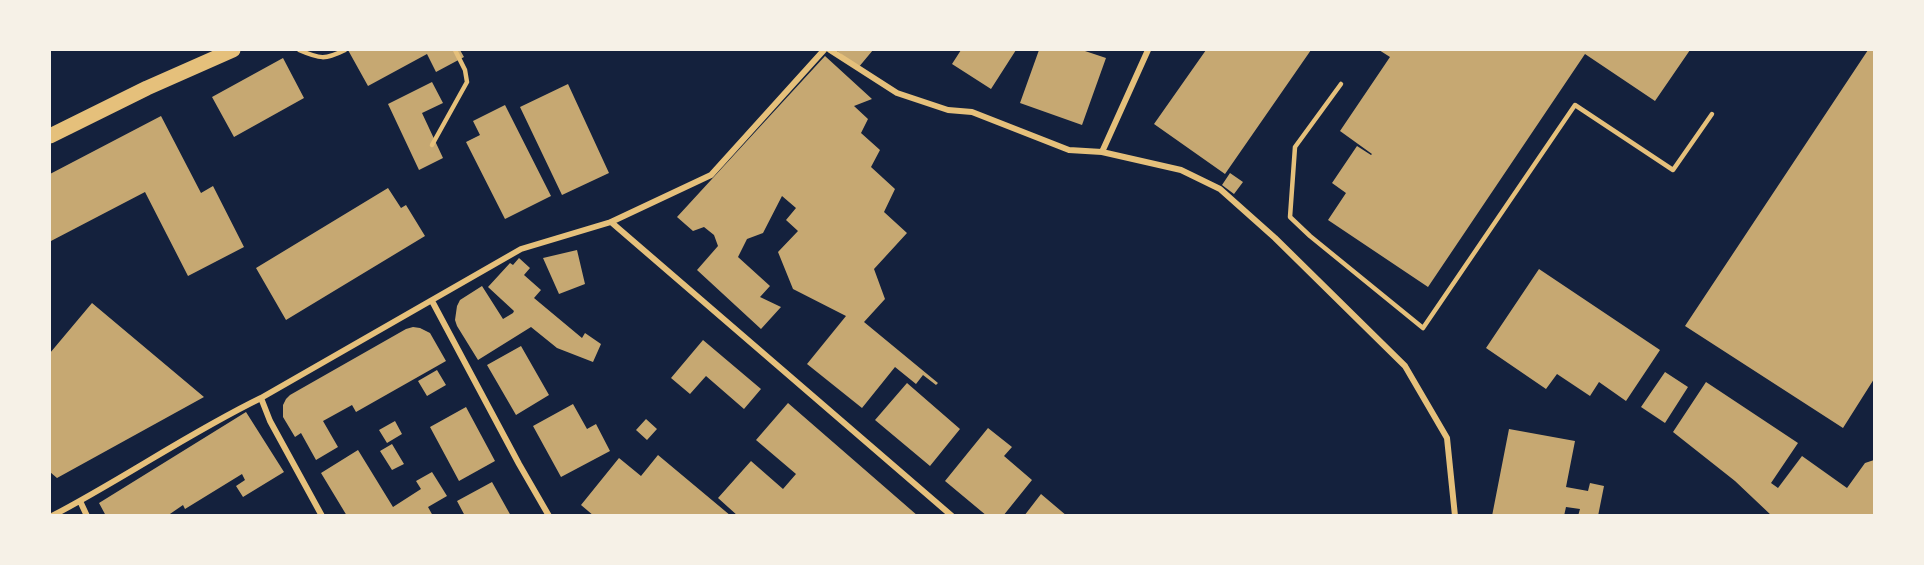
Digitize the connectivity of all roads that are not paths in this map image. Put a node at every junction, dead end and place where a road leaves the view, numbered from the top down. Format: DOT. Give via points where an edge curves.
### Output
graph roads {
  1 [pos="232,50"];
  2 [pos="299,50"];
  3 [pos="345,50"];
  4 [pos="455,50"];
  5 [pos="824,50"];
  6 [pos="830,50"];
  7 [pos="1148,50"];
  8 [pos="1341,84"];
  9 [pos="1712,114"];
  10 [pos="50,136"];
  11 [pos="432,145"];
  12 [pos="1102,152"];
  13 [pos="611,222"];
  14 [pos="432,301"];
  15 [pos="261,398"];
  16 [pos="80,501"];
  17 [pos="52,516"];
  18 [pos="87,516"];
  19 [pos="322,516"];
  20 [pos="549,516"];
  21 [pos="952,516"];
  22 [pos="1455,516"];
  1 -- 10 [label="main road"];
  2 -- 3 [label="lane" via="318,58"];
  4 -- 11 [label="lane" via="467,82"];
  5 -- 13 [label="street" via="711,175"];
  6 -- 12 [label="street" via="897,93 948,110 972,112 1069,150"];
  7 -- 12 [label="street"];
  8 -- 9 [label="lane" via="1295,147 1290,217 1423,328 1575,105 1673,170"];
  12 -- 22 [label="street" via="1181,170 1220,189 1405,366 1447,438"];
  13 -- 14 [label="street" via="521,249"];
  13 -- 21 [label="street"];
  14 -- 15 [label="street"];
  14 -- 20 [label="street"];
  15 -- 16 [label="street"];
  15 -- 19 [label="street"];
  16 -- 17 [label="street"];
  16 -- 18 [label="street"];
}
